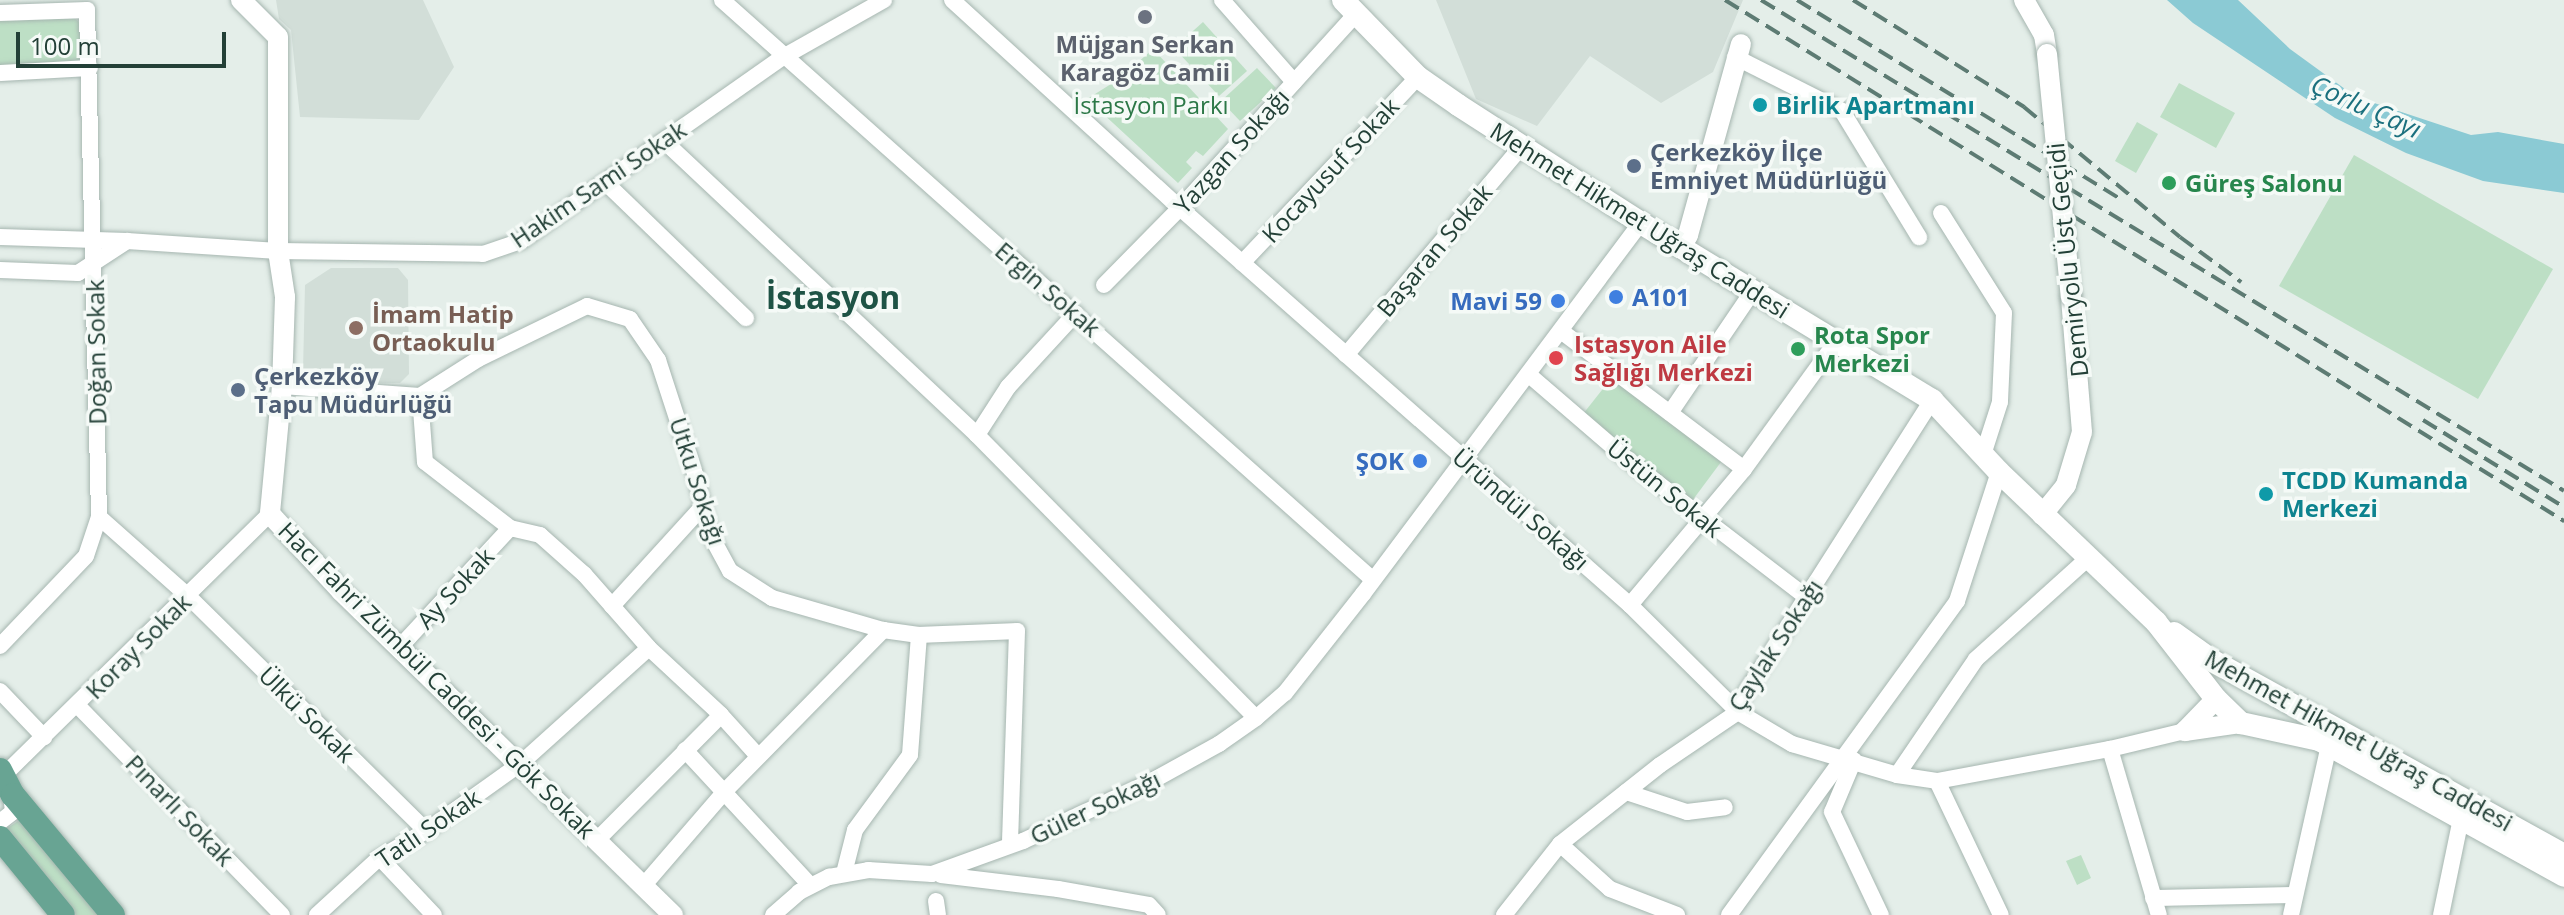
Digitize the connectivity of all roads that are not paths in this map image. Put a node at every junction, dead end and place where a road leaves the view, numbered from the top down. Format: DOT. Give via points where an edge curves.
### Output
graph roads {
  1 [pos="241,0"];
  2 [pos="722,0"];
  3 [pos="884,0"];
  4 [pos="952,0"];
  5 [pos="1222,0"];
  6 [pos="2024,0"];
  7 [pos="1349,7"];
  8 [pos="0,13"];
  9 [pos="1738,51"];
  10 [pos="783,57"];
  11 [pos="90,68"];
  12 [pos="0,73"];
  13 [pos="1418,77"];
  14 [pos="1294,82"];
  15 [pos="664,141"];
  16 [pos="1522,146"];
  17 [pos="605,182"];
  18 [pos="1180,208"];
  19 [pos="1941,213"];
  20 [pos="1641,223"];
  21 [pos="0,237"];
  22 [pos="1919,237"];
  23 [pos="93,240"];
  24 [pos="127,241"];
  25 [pos="1681,248"];
  26 [pos="278,251"];
  27 [pos="94,262"];
  28 [pos="1242,263"];
  29 [pos="0,270"];
  30 [pos="1104,285"];
  31 [pos="1753,291"];
  32 [pos="1076,313"];
  33 [pos="746,318"];
  34 [pos="1561,331"];
  35 [pos="1836,342"];
  36 [pos="1346,355"];
  37 [pos="1528,374"];
  38 [pos="282,386"];
  39 [pos="420,396"];
  40 [pos="1932,400"];
  41 [pos="1670,413"];
  42 [pos="977,435"];
  43 [pos="1983,455"];
  44 [pos="1463,457"];
  45 [pos="1744,469"];
  46 [pos="1999,472"];
  47 [pos="703,506"];
  48 [pos="270,514"];
  49 [pos="2042,515"];
  50 [pos="99,517"];
  51 [pos="1701,518"];
  52 [pos="510,528"];
  53 [pos="2087,559"];
  54 [pos="1368,587"];
  55 [pos="188,596"];
  56 [pos="1806,597"];
  57 [pos="1630,605"];
  58 [pos="612,606"];
  59 [pos="2156,622"];
  60 [pos="883,630"];
  61 [pos="919,635"];
  62 [pos="0,646"];
  63 [pos="399,648"];
  64 [pos="649,648"];
  65 [pos="2250,680"];
  66 [pos="0,691"];
  67 [pos="2216,699"];
  68 [pos="78,706"];
  69 [pos="1738,712"];
  70 [pos="721,715"];
  71 [pos="1256,718"];
  72 [pos="2241,723"];
  73 [pos="2185,731"];
  74 [pos="44,737"];
  75 [pos="2329,745"];
  76 [pos="2110,749"];
  77 [pos="685,750"];
  78 [pos="758,756"];
  79 [pos="1849,760"];
  80 [pos="520,764"];
  81 [pos="1897,775"];
  82 [pos="1937,781"];
  83 [pos="4,782"];
  84 [pos="725,791"];
  85 [pos="1626,792"];
  86 [pos="1725,807"];
  87 [pos="2461,818"];
  88 [pos="0,822"];
  89 [pos="426,831"];
  90 [pos="0,838"];
  91 [pos="597,840"];
  92 [pos="1560,844"];
  93 [pos="1010,845"];
  94 [pos="2564,855"];
  95 [pos="381,859"];
  96 [pos="844,873"];
  97 [pos="932,874"];
  98 [pos="2564,876"];
  99 [pos="644,885"];
  100 [pos="811,886"];
  101 [pos="2295,895"];
  102 [pos="2156,910"];
  103 [pos="63,915"];
  104 [pos="113,915"];
  105 [pos="282,915"];
  106 [pos="317,915"];
  107 [pos="434,915"];
  108 [pos="673,915"];
  109 [pos="773,915"];
  110 [pos="1158,915"];
  111 [pos="1505,915"];
  112 [pos="1677,915"];
  113 [pos="1729,915"];
  114 [pos="1881,915"];
  115 [pos="2001,915"];
  116 [pos="2291,915"];
  117 [pos="2441,915"];
  1 -- 26 [label="street, Hacı Fahri Zümbül Caddesi - Gök Sokak" via="278,37"];
  2 -- 10 [label="street, Ergin Sokak"];
  3 -- 10 [label="street, Hakim Sami Sokak"];
  4 -- 18 [label="street, Üründül Sokağı"];
  5 -- 14 [label="street"];
  6 -- 49 [label="street, Demiryolu Üst Geçidi, bridge" via="2044,35 2047,54 2082,432 2066,485"];
  7 -- 13 [label="main road, Mehmet Hikmet Uğraş Caddesi"];
  7 -- 14 [label="street, Yazgan Sokağı"];
  8 -- 11 [label="street, Doğan Sokak" via="87,10"];
  9 -- 22 [label="street" via="1842,111"];
  9 -- 25 [label="street"];
  10 -- 15 [label="street, Hakim Sami Sokak"];
  10 -- 32 [label="street, Ergin Sokak"];
  11 -- 12 [label="street"];
  11 -- 23 [label="street, Doğan Sokak"];
  13 -- 16 [label="main road, Mehmet Hikmet Uğraş Caddesi"];
  13 -- 28 [label="street, Kocayusuf Sokak"];
  14 -- 18 [label="street, Yazgan Sokağı"];
  15 -- 17 [label="street, Hakim Sami Sokak"];
  15 -- 42 [label="street"];
  16 -- 20 [label="main road, Mehmet Hikmet Uğraş Caddesi"];
  16 -- 36 [label="street, Başaran Sokak"];
  17 -- 26 [label="street, Hakim Sami Sokak" via="521,241 483,254"];
  17 -- 33 [label="street"];
  18 -- 28 [label="street, Üründül Sokağı"];
  18 -- 30 [label="street, Yazgan Sokağı"];
  19 -- 43 [label="street" via="2004,313 2000,402"];
  20 -- 25 [label="main road, Mehmet Hikmet Uğraş Caddesi"];
  20 -- 34 [label="street, Güler Sokağı"];
  21 -- 23 [label="street, Hakim Sami Sokak"];
  23 -- 24 [label="street, Hakim Sami Sokak"];
  23 -- 27 [label="street, Doğan Sokak"];
  24 -- 26 [label="street, Hakim Sami Sokak"];
  24 -- 27 [label="street"];
  25 -- 31 [label="main road, Mehmet Hikmet Uğraş Caddesi"];
  26 -- 38 [label="street, Hacı Fahri Zümbül Caddesi - Gök Sokak" via="285,297"];
  27 -- 29 [label="street" via="78,273"];
  27 -- 50 [label="street, Doğan Sokak"];
  28 -- 36 [label="street, Üründül Sokağı"];
  31 -- 35 [label="main road, Mehmet Hikmet Uğraş Caddesi"];
  31 -- 41 [label="street"];
  32 -- 42 [label="street" via="1008,387"];
  32 -- 54 [label="street, Ergin Sokak"];
  34 -- 37 [label="street, Güler Sokağı"];
  34 -- 41 [label="street"];
  35 -- 40 [label="main road, Mehmet Hikmet Uğraş Caddesi"];
  35 -- 45 [label="street"];
  36 -- 44 [label="street, Üründül Sokağı"];
  37 -- 44 [label="street, Güler Sokağı"];
  37 -- 51 [label="street, Üstün Sokak"];
  38 -- 39 [label="street"];
  38 -- 48 [label="street, Hacı Fahri Zümbül Caddesi - Gök Sokak"];
  39 -- 47 [label="street, Utku Sokağı" via="478,359 587,306 630,319 658,360"];
  39 -- 52 [label="street" via="425,462"];
  40 -- 43 [label="main road, Mehmet Hikmet Uğraş Caddesi"];
  40 -- 56 [label="street, Çaylak Sokağı"];
  41 -- 45 [label="street"];
  42 -- 71 [label="street"];
  43 -- 46 [label="main road, Mehmet Hikmet Uğraş Caddesi"];
  44 -- 54 [label="street, Güler Sokağı"];
  44 -- 57 [label="street, Üründül Sokağı"];
  45 -- 51 [label="street"];
  46 -- 49 [label="main road, Mehmet Hikmet Uğraş Caddesi"];
  46 -- 79 [label="street" via="1957,601"];
  47 -- 58 [label="street"];
  47 -- 60 [label="street, Utku Sokağı" via="710,534 730,571 772,598"];
  48 -- 55 [label="street, Koray Sokak"];
  48 -- 63 [label="street, Hacı Fahri Zümbül Caddesi - Gök Sokak"];
  49 -- 53 [label="main road, Mehmet Hikmet Uğraş Caddesi"];
  50 -- 55 [label="street"];
  50 -- 62 [label="street, Doğan Sokak" via="86,556"];
  51 -- 56 [label="street, Üstün Sokak"];
  51 -- 57 [label="street"];
  52 -- 58 [label="street" via="540,535"];
  52 -- 63 [label="street, Ay Sokak"];
  53 -- 59 [label="main road, Mehmet Hikmet Uğraş Caddesi"];
  53 -- 81 [label="street" via="1976,659"];
  54 -- 71 [label="street, Güler Sokağı" via="1285,693"];
  55 -- 68 [label="street, Koray Sokak"];
  55 -- 89 [label="street, Ülkü Sokak"];
  56 -- 69 [label="street, Çaylak Sokağı"];
  57 -- 69 [label="street, Üründül Sokağı"];
  58 -- 64 [label="street"];
  59 -- 65 [label="main road, Mehmet Hikmet Uğraş Caddesi"];
  59 -- 67 [label="main road, Mehmet Hikmet Uğraş Caddesi"];
  60 -- 61 [label="street, Utku Sokağı"];
  60 -- 78 [label="street"];
  61 -- 93 [label="street, Utku Sokağı" via="1017,631"];
  61 -- 96 [label="street" via="910,755 855,830"];
  63 -- 80 [label="street, Hacı Fahri Zümbül Caddesi - Gök Sokak"];
  64 -- 70 [label="street"];
  64 -- 80 [label="street, Tatlı Sokak"];
  65 -- 67 [label="main road" via="2229,679"];
  65 -- 72 [label="main road" via="2263,704 2256,716"];
  65 -- 94 [label="main road, Mehmet Hikmet Uğraş Caddesi"];
  66 -- 74 [label="street"];
  67 -- 72 [label="main road, Mehmet Hikmet Uğraş Caddesi"];
  67 -- 73 [label="street"];
  68 -- 74 [label="street, Koray Sokak"];
  68 -- 105 [label="street, Pınarlı Sokak"];
  69 -- 79 [label="street, Üründül Sokağı" via="1792,744"];
  69 -- 85 [label="street, Çaylak Sokağı"];
  70 -- 77 [label="street"];
  70 -- 78 [label="street"];
  71 -- 93 [label="street, Güler Sokağı" via="1152,781"];
  72 -- 73 [label="street"];
  72 -- 75 [label="main road, Mehmet Hikmet Uğraş Caddesi"];
  73 -- 76 [label="street, Üründül Sokağı"];
  74 -- 83 [label="street, Koray Sokak"];
  75 -- 87 [label="main road, Mehmet Hikmet Uğraş Caddesi"];
  75 -- 101 [label="street"];
  76 -- 82 [label="street, Üründül Sokağı"];
  76 -- 102 [label="street"];
  77 -- 84 [label="street"];
  77 -- 91 [label="street"];
  78 -- 84 [label="street"];
  79 -- 81 [label="street, Üründül Sokağı"];
  79 -- 113 [label="street"];
  79 -- 114 [label="street" via="1832,812"];
  80 -- 89 [label="street, Tatlı Sokak"];
  80 -- 91 [label="street, Hacı Fahri Zümbül Caddesi - Gök Sokak"];
  81 -- 82 [label="street, Üründül Sokağı"];
  82 -- 115 [label="street"];
  83 -- 88 [label="street" via="13,812"];
  83 -- 104 [label="main road"];
  84 -- 99 [label="street"];
  84 -- 100 [label="street"];
  85 -- 86 [label="street" via="1687,812"];
  85 -- 92 [label="street, Çaylak Sokağı"];
  87 -- 98 [label="main road, Mehmet Hikmet Uğraş Caddesi"];
  87 -- 117 [label="street"];
  89 -- 95 [label="street, Tatlı Sokak"];
  90 -- 103 [label="main road"];
  91 -- 99 [label="street, Hacı Fahri Zümbül Caddesi - Gök Sokak"];
  92 -- 111 [label="street, Çaylak Sokağı"];
  92 -- 112 [label="street" via="1610,889"];
  93 -- 97 [label="street, Güler Sokağı"];
  95 -- 106 [label="street, Tatlı Sokak"];
  95 -- 107 [label="street"];
  96 -- 97 [label="street, Güler Sokağı"];
  96 -- 100 [label="street, Güler Sokağı"];
  97 -- 110 [label="street" via="1073,891 1149,905"];
  99 -- 108 [label="street, Hacı Fahri Zümbül Caddesi - Gök Sokak"];
  100 -- 109 [label="street, Güler Sokağı"];
  101 -- 102 [label="street"];
  101 -- 116 [label="street"];
}
